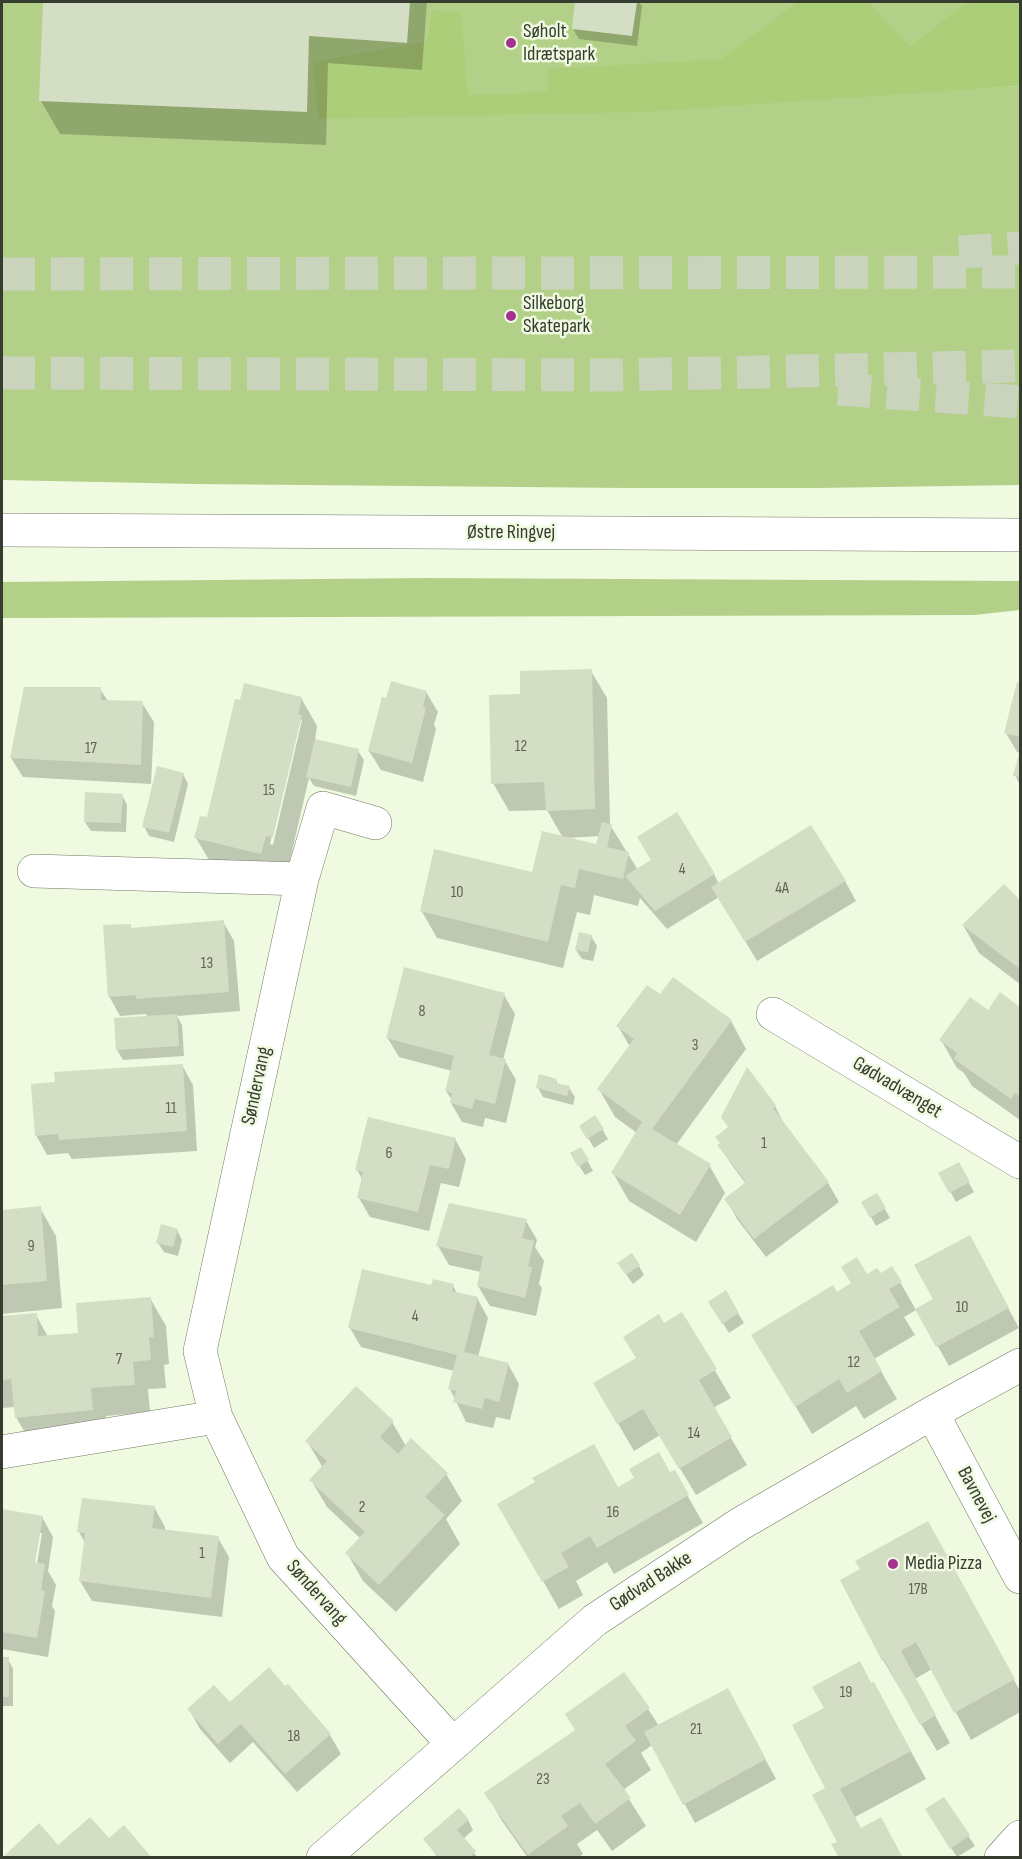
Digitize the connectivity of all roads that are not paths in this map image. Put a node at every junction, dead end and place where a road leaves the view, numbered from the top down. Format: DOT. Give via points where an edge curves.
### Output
graph roads {
  1 [pos="2,530"];
  2 [pos="1020,535"];
  3 [pos="375,823"];
  4 [pos="34,871"];
  5 [pos="303,879"];
  6 [pos="773,1014"];
  7 [pos="1020,1162"];
  8 [pos="1020,1365"];
  9 [pos="932,1413"];
  10 [pos="216,1417"];
  11 [pos="2,1452"];
  12 [pos="1020,1577"];
  13 [pos="453,1744"];
  14 [pos="1020,1837"];
  15 [pos="323,1857"];
  16 [pos="1001,1857"];
  1 -- 2 [label="street, Østre Ringvej"];
  3 -- 5 [label="street, Søndervang" via="322,808"];
  4 -- 5 [label="street"];
  5 -- 10 [label="street, Søndervang" via="200,1351"];
  6 -- 7 [label="street, Gødvadvænget"];
  8 -- 9 [label="street, Gødvad Bakke"];
  9 -- 12 [label="street, Bavnevej"];
  9 -- 13 [label="street, Gødvad Bakke" via="740,1524 595,1620"];
  10 -- 11 [label="street"];
  10 -- 13 [label="street, Søndervang" via="283,1557"];
  13 -- 15 [label="street, Gødvad Bakke"];
  14 -- 16 [label="street"];
}
